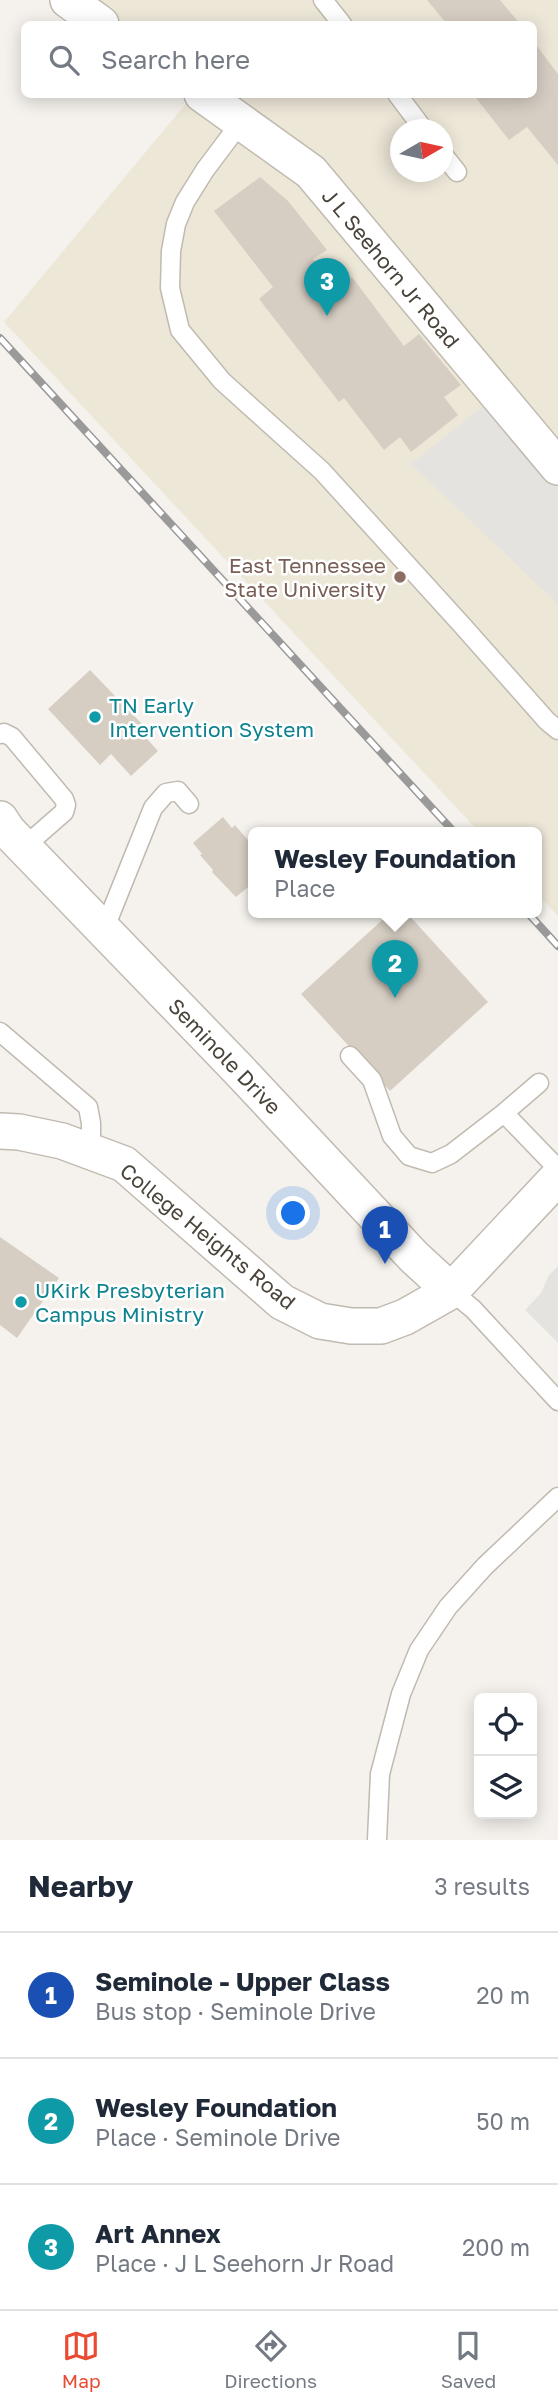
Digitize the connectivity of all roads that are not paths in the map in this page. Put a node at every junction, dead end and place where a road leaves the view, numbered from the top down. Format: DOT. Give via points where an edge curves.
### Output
graph roads {
  1 [pos="68,0"];
  2 [pos="323,0"];
  3 [pos="97,21"];
  4 [pos="340,21"];
  5 [pos="208,98"];
  6 [pos="400,98"];
  7 [pos="416,119"];
  8 [pos="242,122"];
  9 [pos="453,167"];
  10 [pos="457,172"];
  11 [pos="558,467"];
  12 [pos="558,730"];
  13 [pos="0,734"];
  14 [pos="189,804"];
  15 [pos="0,820"];
  16 [pos="24,846"];
  17 [pos="104,930"];
  18 [pos="0,1032"];
  19 [pos="350,1056"];
  20 [pos="539,1083"];
  21 [pos="504,1113"];
  22 [pos="0,1131"];
  23 [pos="91,1152"];
  24 [pos="558,1169"];
  25 [pos="558,1177"];
  26 [pos="451,1291"];
  27 [pos="558,1401"];
  28 [pos="558,1497"];
  29 [pos="377,1840"];
  1 -- 3 [label="street"];
  2 -- 4 [label="lane"];
  5 -- 8 [label="street, J L Seehorn Jr Road"];
  6 -- 7 [label="lane"];
  8 -- 11 [label="street, J L Seehorn Jr Road" via="311,172"];
  8 -- 12 [label="lane" via="205,170 176,224 170,288 180,330 222,381 322,471"];
  9 -- 10 [label="lane"];
  13 -- 16 [label="lane" via="12,737 66,805 64,812"];
  14 -- 17 [label="lane" via="178,791 166,793 153,808"];
  15 -- 16 [label="street, Seminole Drive"];
  16 -- 17 [label="street, Seminole Drive"];
  17 -- 26 [label="street, Seminole Drive"];
  18 -- 23 [label="lane" via="88,1107"];
  19 -- 21 [label="lane" via="372,1080 393,1136 409,1156 432,1163"];
  20 -- 21 [label="lane"];
  21 -- 24 [label="lane"];
  22 -- 23 [label="street, College Heights Road" via="62,1141"];
  23 -- 26 [label="street, College Heights Road" via="124,1164 282,1301 320,1321 381,1326"];
  25 -- 26 [label="street, College Heights Road"];
  26 -- 27 [label="lane"];
  28 -- 29 [label="lane" via="448,1607 419,1650 401,1694 380,1774"];
}
